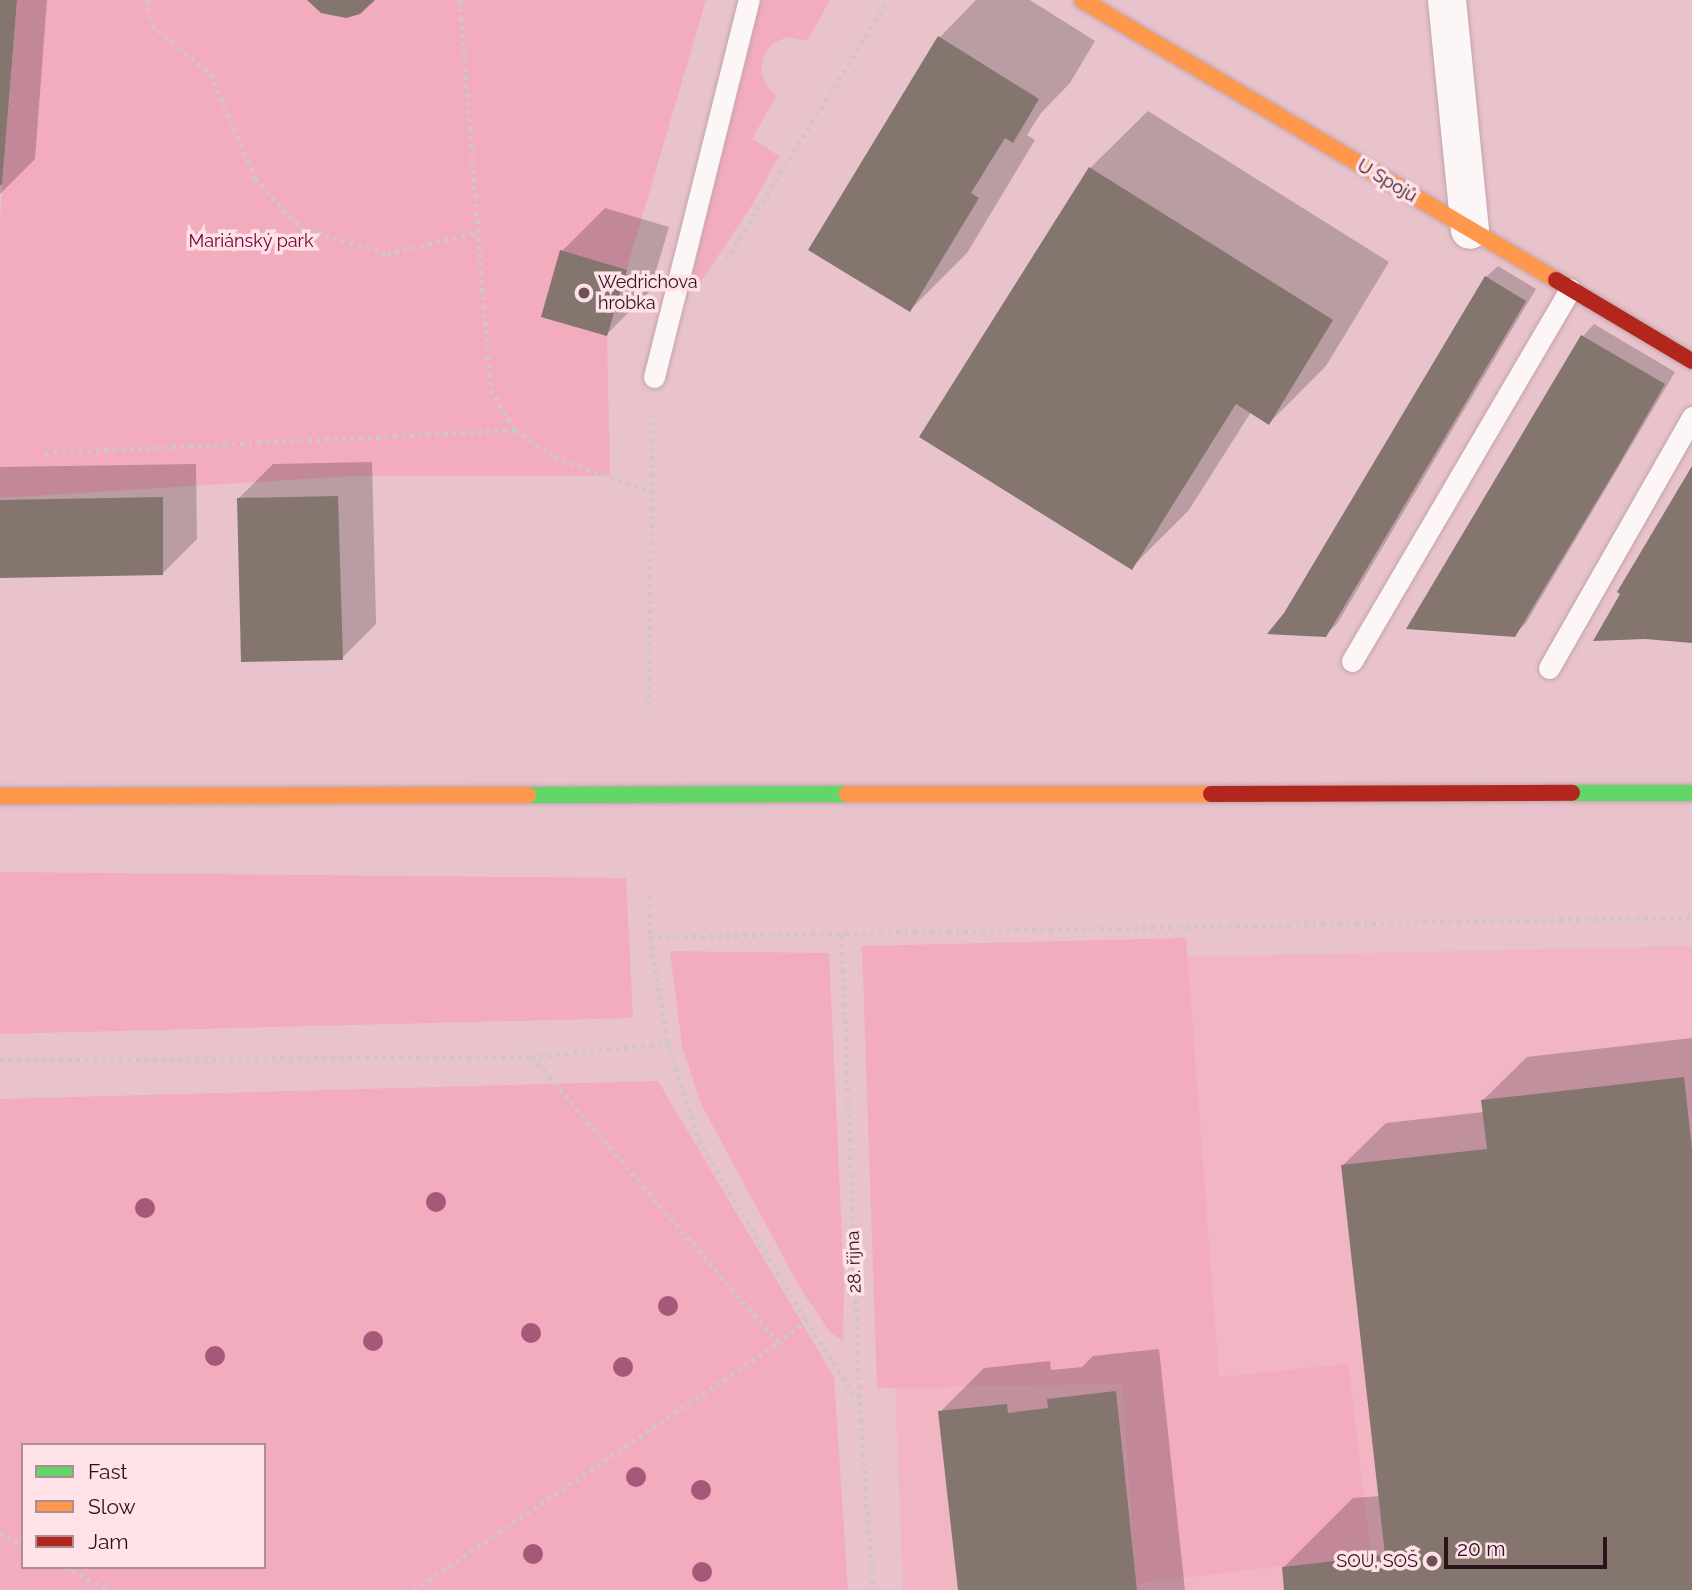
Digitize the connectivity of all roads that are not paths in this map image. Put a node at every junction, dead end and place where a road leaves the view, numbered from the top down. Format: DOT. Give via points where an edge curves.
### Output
graph roads {
  1 [pos="749,0"];
  2 [pos="1082,0"];
  3 [pos="1447,0"];
  4 [pos="1469,230"];
  5 [pos="1570,289"];
  6 [pos="1692,361"];
  7 [pos="654,376"];
  8 [pos="1692,417"];
  9 [pos="1352,661"];
  10 [pos="1549,668"];
  11 [pos="1692,793"];
  12 [pos="0,796"];
  1 -- 7 [label="lane"];
  2 -- 4 [label="main road, U Spojů"];
  3 -- 4 [label="street"];
  4 -- 5 [label="main road, U Spojů"];
  5 -- 6 [label="main road, U Spojů"];
  5 -- 9 [label="lane"];
  8 -- 10 [label="lane"];
  11 -- 12 [label="main road"];
}
